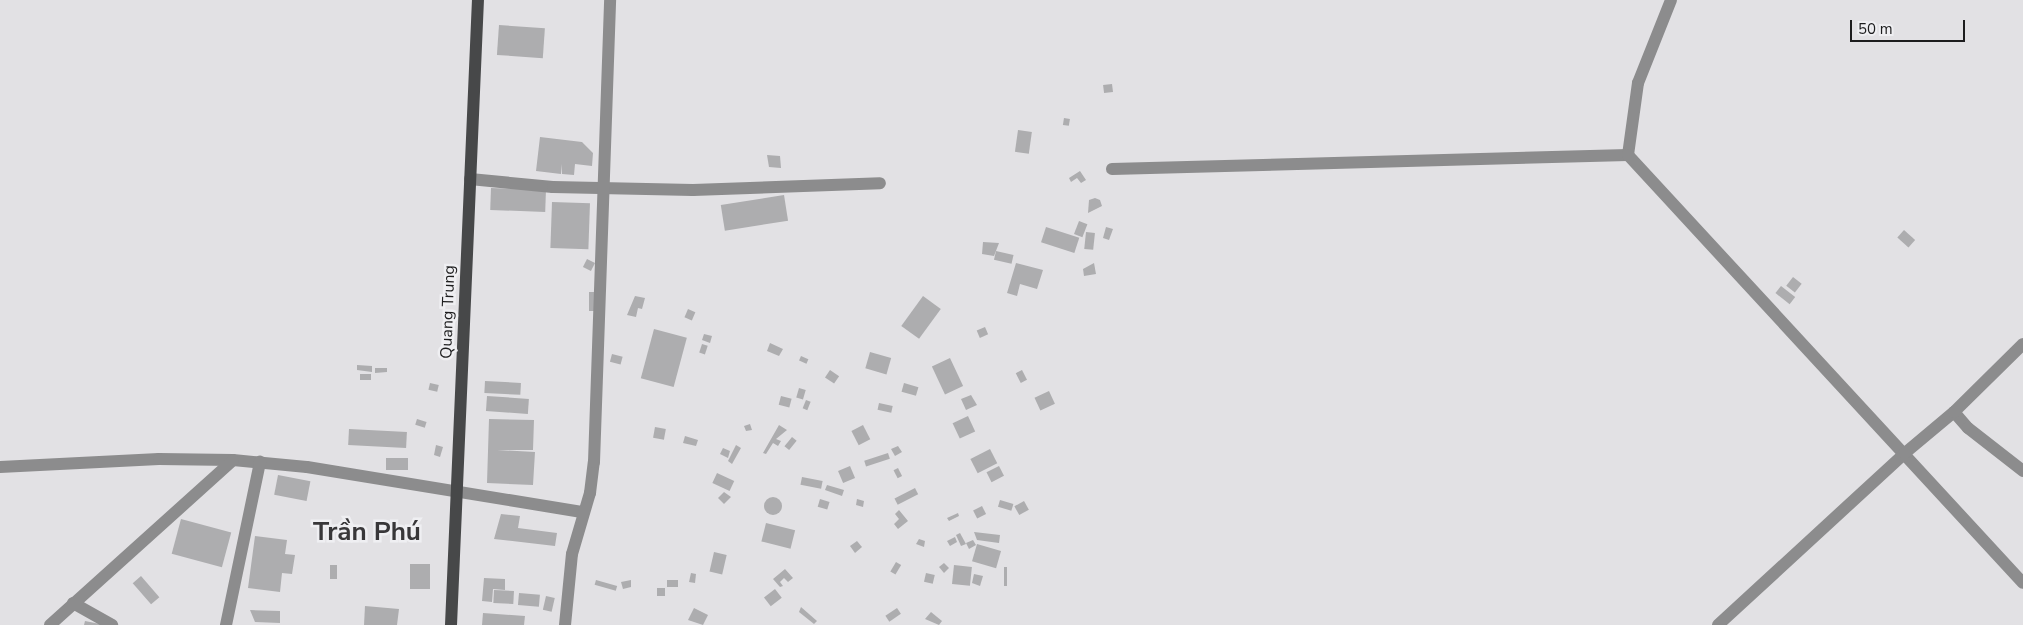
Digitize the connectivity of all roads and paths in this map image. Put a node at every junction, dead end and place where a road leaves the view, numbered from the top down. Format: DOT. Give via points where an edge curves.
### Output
graph roads {
  1 [pos="478,0"];
  2 [pos="610,0"];
  3 [pos="1671,0"];
  4 [pos="1628,156"];
  5 [pos="1112,170"];
  6 [pos="470,179"];
  7 [pos="880,183"];
  8 [pos="605,188"];
  9 [pos="2023,344"];
  10 [pos="1954,412"];
  11 [pos="1904,453"];
  12 [pos="234,460"];
  13 [pos="260,462"];
  14 [pos="0,467"];
  15 [pos="2023,471"];
  16 [pos="457,491"];
  17 [pos="583,512"];
  18 [pos="2023,583"];
  19 [pos="73,603"];
  20 [pos="50,625"];
  21 [pos="112,625"];
  22 [pos="226,625"];
  23 [pos="451,625"];
  24 [pos="565,625"];
  25 [pos="1718,625"];
  1 -- 6 [label="main road, Quang Trung"];
  2 -- 8 [label="street"];
  3 -- 4 [label="street" via="1638,83"];
  4 -- 5 [label="street"];
  4 -- 11 [label="street"];
  6 -- 8 [label="street"];
  6 -- 16 [label="main road, Quang Trung"];
  7 -- 8 [label="street" via="712,190"];
  8 -- 17 [label="street" via="594,462 590,493"];
  9 -- 10 [label="street"];
  10 -- 11 [label="street"];
  10 -- 15 [label="street" via="1968,428"];
  11 -- 18 [label="street"];
  11 -- 25 [label="street"];
  12 -- 13 [label="street"];
  12 -- 14 [label="street" via="159,459"];
  12 -- 19 [label="street"];
  13 -- 16 [label="street"];
  13 -- 22 [label="street"];
  16 -- 17 [label="street"];
  16 -- 23 [label="main road, Quang Trung"];
  17 -- 24 [label="street" via="572,554"];
  19 -- 20 [label="street"];
  19 -- 21 [label="street"];
}
